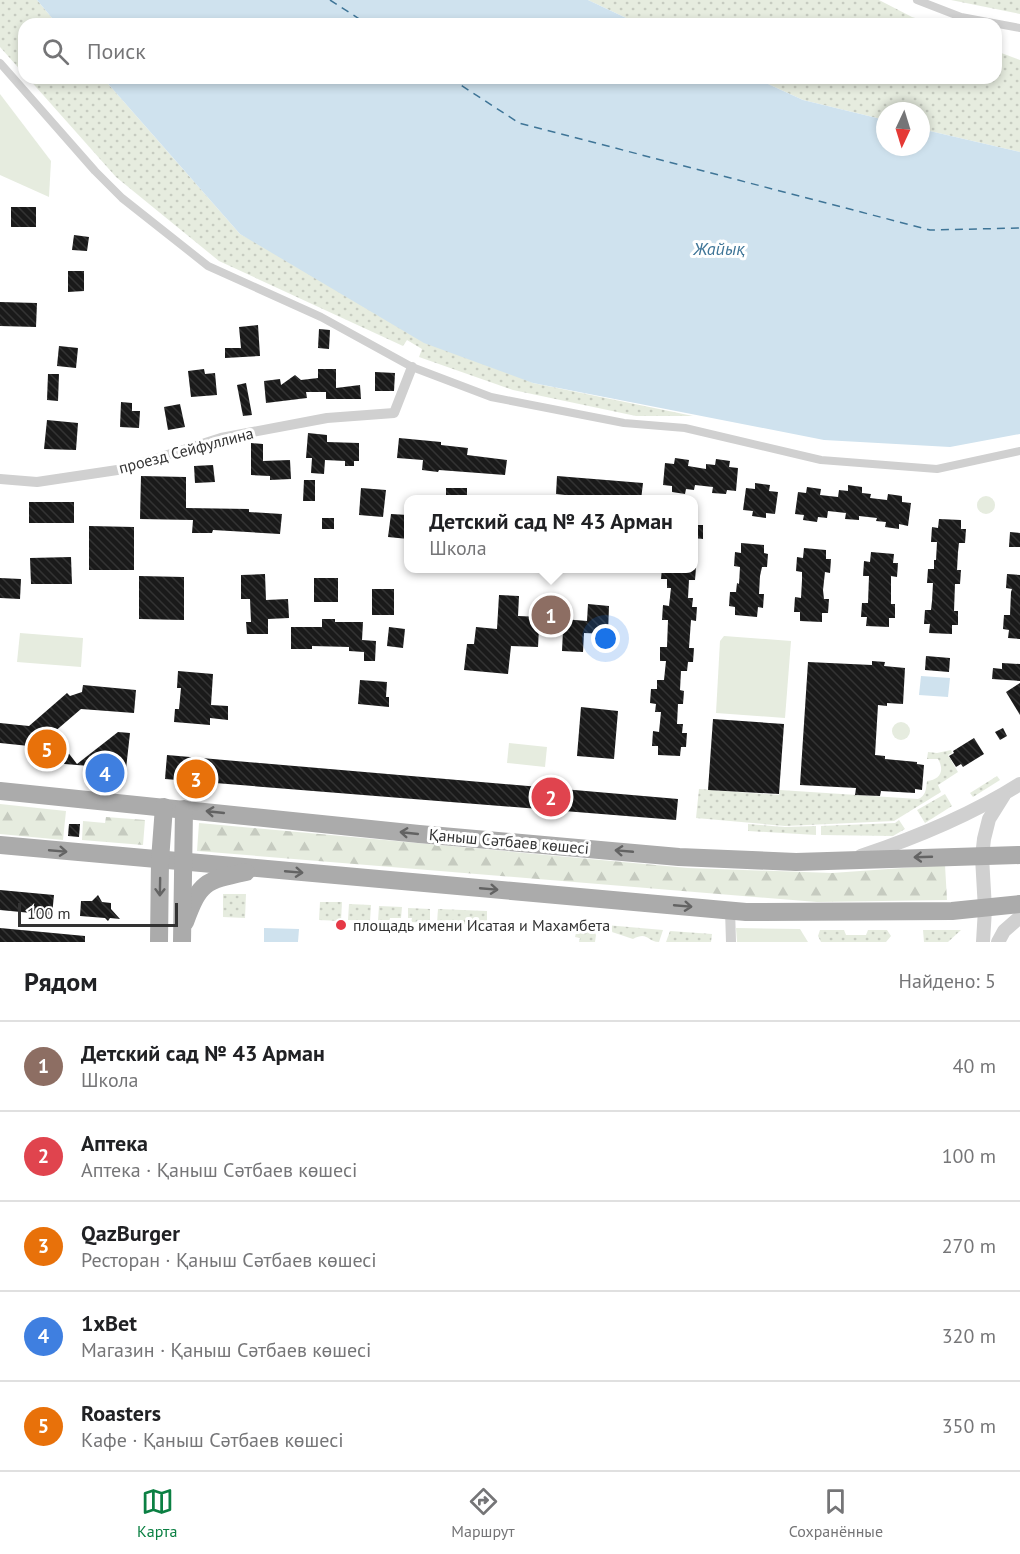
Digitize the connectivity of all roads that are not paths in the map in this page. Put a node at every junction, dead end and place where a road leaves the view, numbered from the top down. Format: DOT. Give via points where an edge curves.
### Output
graph roads {
  1 [pos="917,0"];
  2 [pos="966,18"];
  3 [pos="1002,25"];
  4 [pos="1020,28"];
  5 [pos="0,63"];
  6 [pos="18,83"];
  7 [pos="18,84"];
  8 [pos="412,367"];
  9 [pos="1020,451"];
  10 [pos="0,478"];
  11 [pos="1020,784"];
  12 [pos="0,791"];
  13 [pos="1005,793"];
  14 [pos="164,807"];
  15 [pos="184,809"];
  16 [pos="0,845"];
  17 [pos="1020,855"];
  18 [pos="982,857"];
  19 [pos="160,860"];
  20 [pos="847,860"];
  21 [pos="182,862"];
  22 [pos="261,869"];
  23 [pos="1020,904"];
  24 [pos="985,909"];
  25 [pos="730,910"];
  26 [pos="1020,917"];
  27 [pos="182,937"];
  28 [pos="159,942"];
  29 [pos="731,942"];
  30 [pos="983,942"];
  31 [pos="998,942"];
  1 -- 2 [label="street"];
  3 -- 4 [label="street"];
  5 -- 6 [label="street"];
  7 -- 8 [label="street" via="122,198 208,266 321,317"];
  8 -- 9 [label="street" via="491,397 624,423 686,428 821,460 937,469"];
  8 -- 10 [label="street, проезд Сейфуллина" via="394,413 327,418 221,438 124,469 37,482"];
  11 -- 13 [label="street"];
  12 -- 14 [label="main road, Қаныш Сәтбаев көшесі"];
  13 -- 18 [label="street" via="989,819"];
  13 -- 20 [label="street" via="892,846"];
  14 -- 15 [label="main road, Қаныш Сәтбаев көшесі"];
  14 -- 19 [label="main road"];
  20 -- 15 [label="main road, Қаныш Сәтбаев көшесі, one-way" via="679,857"];
  15 -- 21 [label="main road"];
  16 -- 19 [label="main road, one-way"];
  17 -- 18 [label="main road, Қаныш Сәтбаев көшесі"];
  18 -- 20 [label="main road, Қаныш Сәтбаев көшесі, one-way"];
  18 -- 24 [label="street"];
  19 -- 21 [label="main road"];
  19 -- 28 [label="main road, one-way"];
  21 -- 22 [label="main road"];
  21 -- 27 [label="main road"];
  22 -- 25 [label="main road, one-way"];
  22 -- 27 [label="main road" via="202,886"];
  23 -- 24 [label="main road"];
  24 -- 25 [label="main road"];
  24 -- 30 [label="street"];
  25 -- 29 [label="street"];
  26 -- 31 [label="street"];
}
